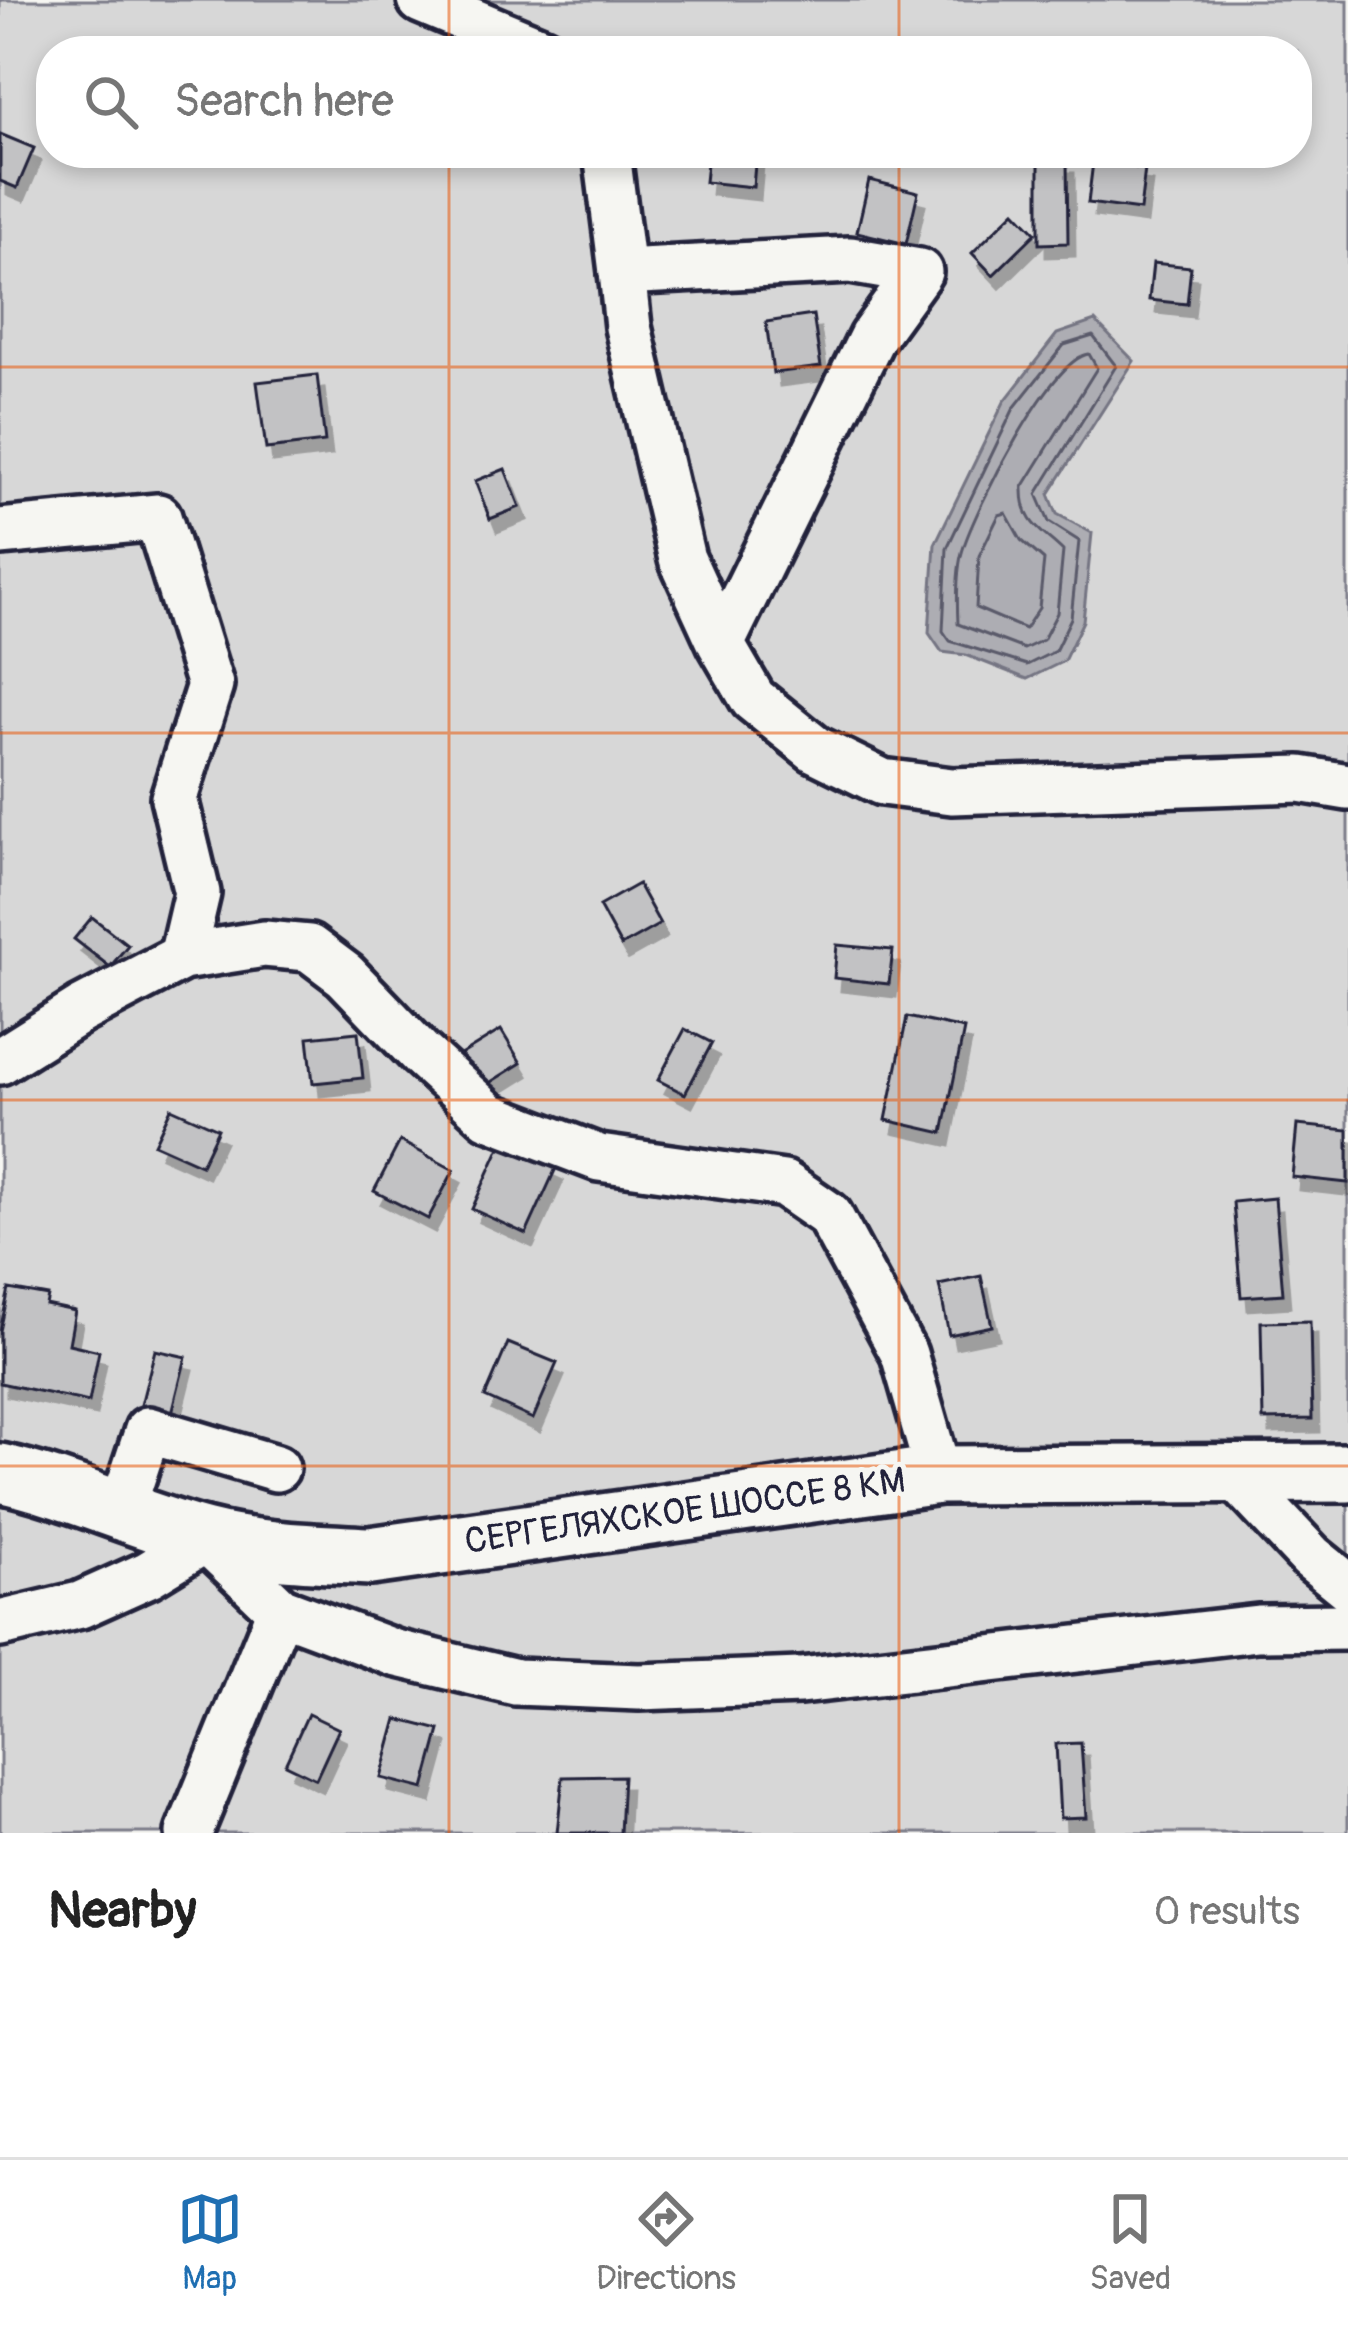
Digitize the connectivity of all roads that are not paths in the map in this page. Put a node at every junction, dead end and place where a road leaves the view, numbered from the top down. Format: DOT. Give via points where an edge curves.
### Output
graph roads {
  1 [pos="421,0"];
  2 [pos="507,36"];
  3 [pos="609,168"];
  4 [pos="622,272"];
  5 [pos="0,532"];
  6 [pos="721,644"];
  7 [pos="1348,788"];
  8 [pos="182,957"];
  9 [pos="0,1061"];
  10 [pos="276,1468"];
  11 [pos="1348,1473"];
  12 [pos="1233,1474"];
  13 [pos="939,1475"];
  14 [pos="17,1477"];
  15 [pos="121,1512"];
  16 [pos="206,1539"];
  17 [pos="1348,1587"];
  18 [pos="280,1610"];
  19 [pos="0,1624"];
  20 [pos="1348,1627"];
  21 [pos="189,1833"];
  1 -- 2 [label="street"];
  3 -- 4 [label="street"];
  4 -- 6 [label="street" via="682,559"];
  4 -- 6 [label="street" via="850,260 919,272 872,337"];
  5 -- 8 [label="street" via="158,518 210,685 174,798 197,893"];
  6 -- 7 [label="street" via="753,699 814,748 882,782 952,791 1300,779"];
  8 -- 9 [label="street"];
  8 -- 13 [label="street" via="264,944 309,948 489,1116 599,1158 784,1184 829,1215 863,1274 904,1354"];
  10 -- 15 [label="street" via="148,1430"];
  11 -- 12 [label="main road, СЕРГЕЛЯХСКОЕ ШОССЕ 8 КМ"];
  12 -- 13 [label="main road, СЕРГЕЛЯХСКОЕ ШОССЕ 8 КМ"];
  12 -- 17 [label="street"];
  13 -- 16 [label="main road, СЕРГЕЛЯХСКОЕ ШОССЕ 8 КМ" via="370,1556"];
  14 -- 15 [label="main road, СЕРГЕЛЯХСКОЕ ШОССЕ 8 КМ"];
  15 -- 16 [label="main road, СЕРГЕЛЯХСКОЕ ШОССЕ 8 КМ"];
  16 -- 18 [label="street"];
  16 -- 19 [label="street" via="80,1605"];
  18 -- 20 [label="street" via="395,1653 516,1682 639,1687 800,1681 1258,1628"];
  18 -- 21 [label="street"];
}
